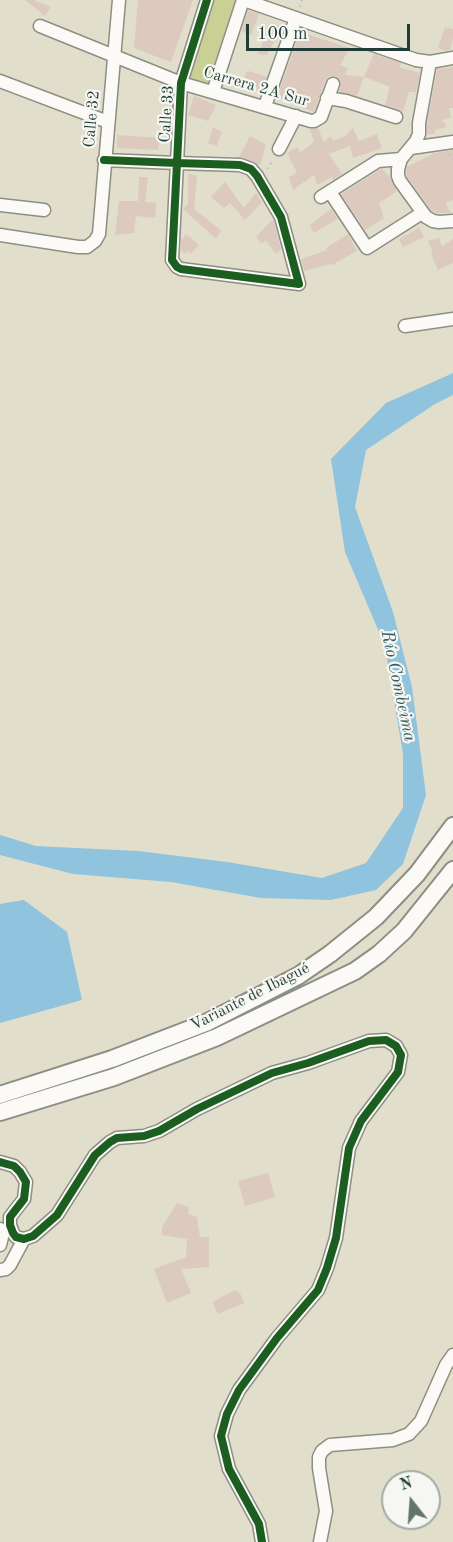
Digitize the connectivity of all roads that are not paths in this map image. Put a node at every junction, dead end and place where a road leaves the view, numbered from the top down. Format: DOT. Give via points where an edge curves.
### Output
graph roads {
  1 [pos="119,0"];
  2 [pos="207,0"];
  3 [pos="243,0"];
  4 [pos="296,18"];
  5 [pos="40,26"];
  6 [pos="114,57"];
  7 [pos="453,58"];
  8 [pos="430,62"];
  9 [pos="0,81"];
  10 [pos="182,83"];
  11 [pos="333,84"];
  12 [pos="213,92"];
  13 [pos="327,98"];
  14 [pos="265,106"];
  15 [pos="296,116"];
  16 [pos="396,117"];
  17 [pos="108,122"];
  18 [pos="453,142"];
  19 [pos="411,148"];
  20 [pos="279,149"];
  21 [pos="401,159"];
  22 [pos="104,160"];
  23 [pos="177,163"];
  24 [pos="0,205"];
  25 [pos="44,210"];
  26 [pos="424,215"];
  27 [pos="453,220"];
  28 [pos="0,235"];
  29 [pos="453,319"];
  30 [pos="405,326"];
  31 [pos="453,827"];
  32 [pos="453,871"];
  33 [pos="0,1095"];
  34 [pos="0,1112"];
  35 [pos="0,1162"];
  36 [pos="0,1229"];
  37 [pos="24,1239"];
  38 [pos="0,1245"];
  39 [pos="0,1270"];
  40 [pos="453,1354"];
  41 [pos="262,1542"];
  42 [pos="320,1542"];
  1 -- 6 [label="street, Calle 32"];
  2 -- 10 [label="street, Calle 33"];
  3 -- 4 [label="street"];
  3 -- 12 [label="street"];
  4 -- 8 [label="street"];
  4 -- 14 [label="street"];
  5 -- 6 [label="street, Carrera 2A Sur"];
  6 -- 10 [label="street, Carrera 2A Sur"];
  6 -- 17 [label="street, Calle 32"];
  7 -- 8 [label="street"];
  8 -- 19 [label="street" via="419,134"];
  9 -- 17 [label="street"];
  10 -- 12 [label="street, Carrera 2A Sur"];
  10 -- 23 [label="street, Calle 33"];
  11 -- 13 [label="street"];
  12 -- 14 [label="street, Carrera 2A Sur"];
  13 -- 15 [label="street, Carrera 2A Sur" via="321,117 314,121"];
  13 -- 16 [label="street, Carrera 2A Sur"];
  14 -- 15 [label="street, Carrera 2A Sur"];
  15 -- 20 [label="street"];
  17 -- 22 [label="street, Calle 32"];
  18 -- 19 [label="street"];
  19 -- 21 [label="street"];
  21 -- 26 [label="street" via="400,182"];
  21 -- 26 [label="street" via="378,161 325,195 367,248"];
  22 -- 23 [label="street"];
  22 -- 28 [label="street, Calle 32" via="99,234 87,247"];
  23 -- 23 [label="street, Calle 33" via="240,165 254,172 281,217 299,284 177,267 172,260"];
  24 -- 25 [label="street"];
  26 -- 27 [label="street" via="432,221"];
  29 -- 30 [label="street"];
  31 -- 33 [label="highway, Variante de Ibagué" via="417,874 376,917 298,976 208,1022 112,1059"];
  32 -- 34 [label="highway, Variante de Ibagué" via="404,931 355,971 217,1037 114,1077"];
  35 -- 37 [label="street" via="14,1166 26,1182 24,1199 10,1217 13,1233"];
  36 -- 38 [label="street"];
  37 -- 39 [label="street" via="10,1265"];
  37 -- 41 [label="street" via="57,1215 95,1155 117,1138 159,1131 256,1080 369,1041 386,1040 396,1046 401,1055 398,1072 361,1121 349,1148 336,1238 318,1290 239,1389 221,1436 229,1469 259,1524"];
  40 -- 42 [label="street" via="421,1421 409,1434 393,1440 330,1445 322,1451 319,1468 326,1511"];
}
